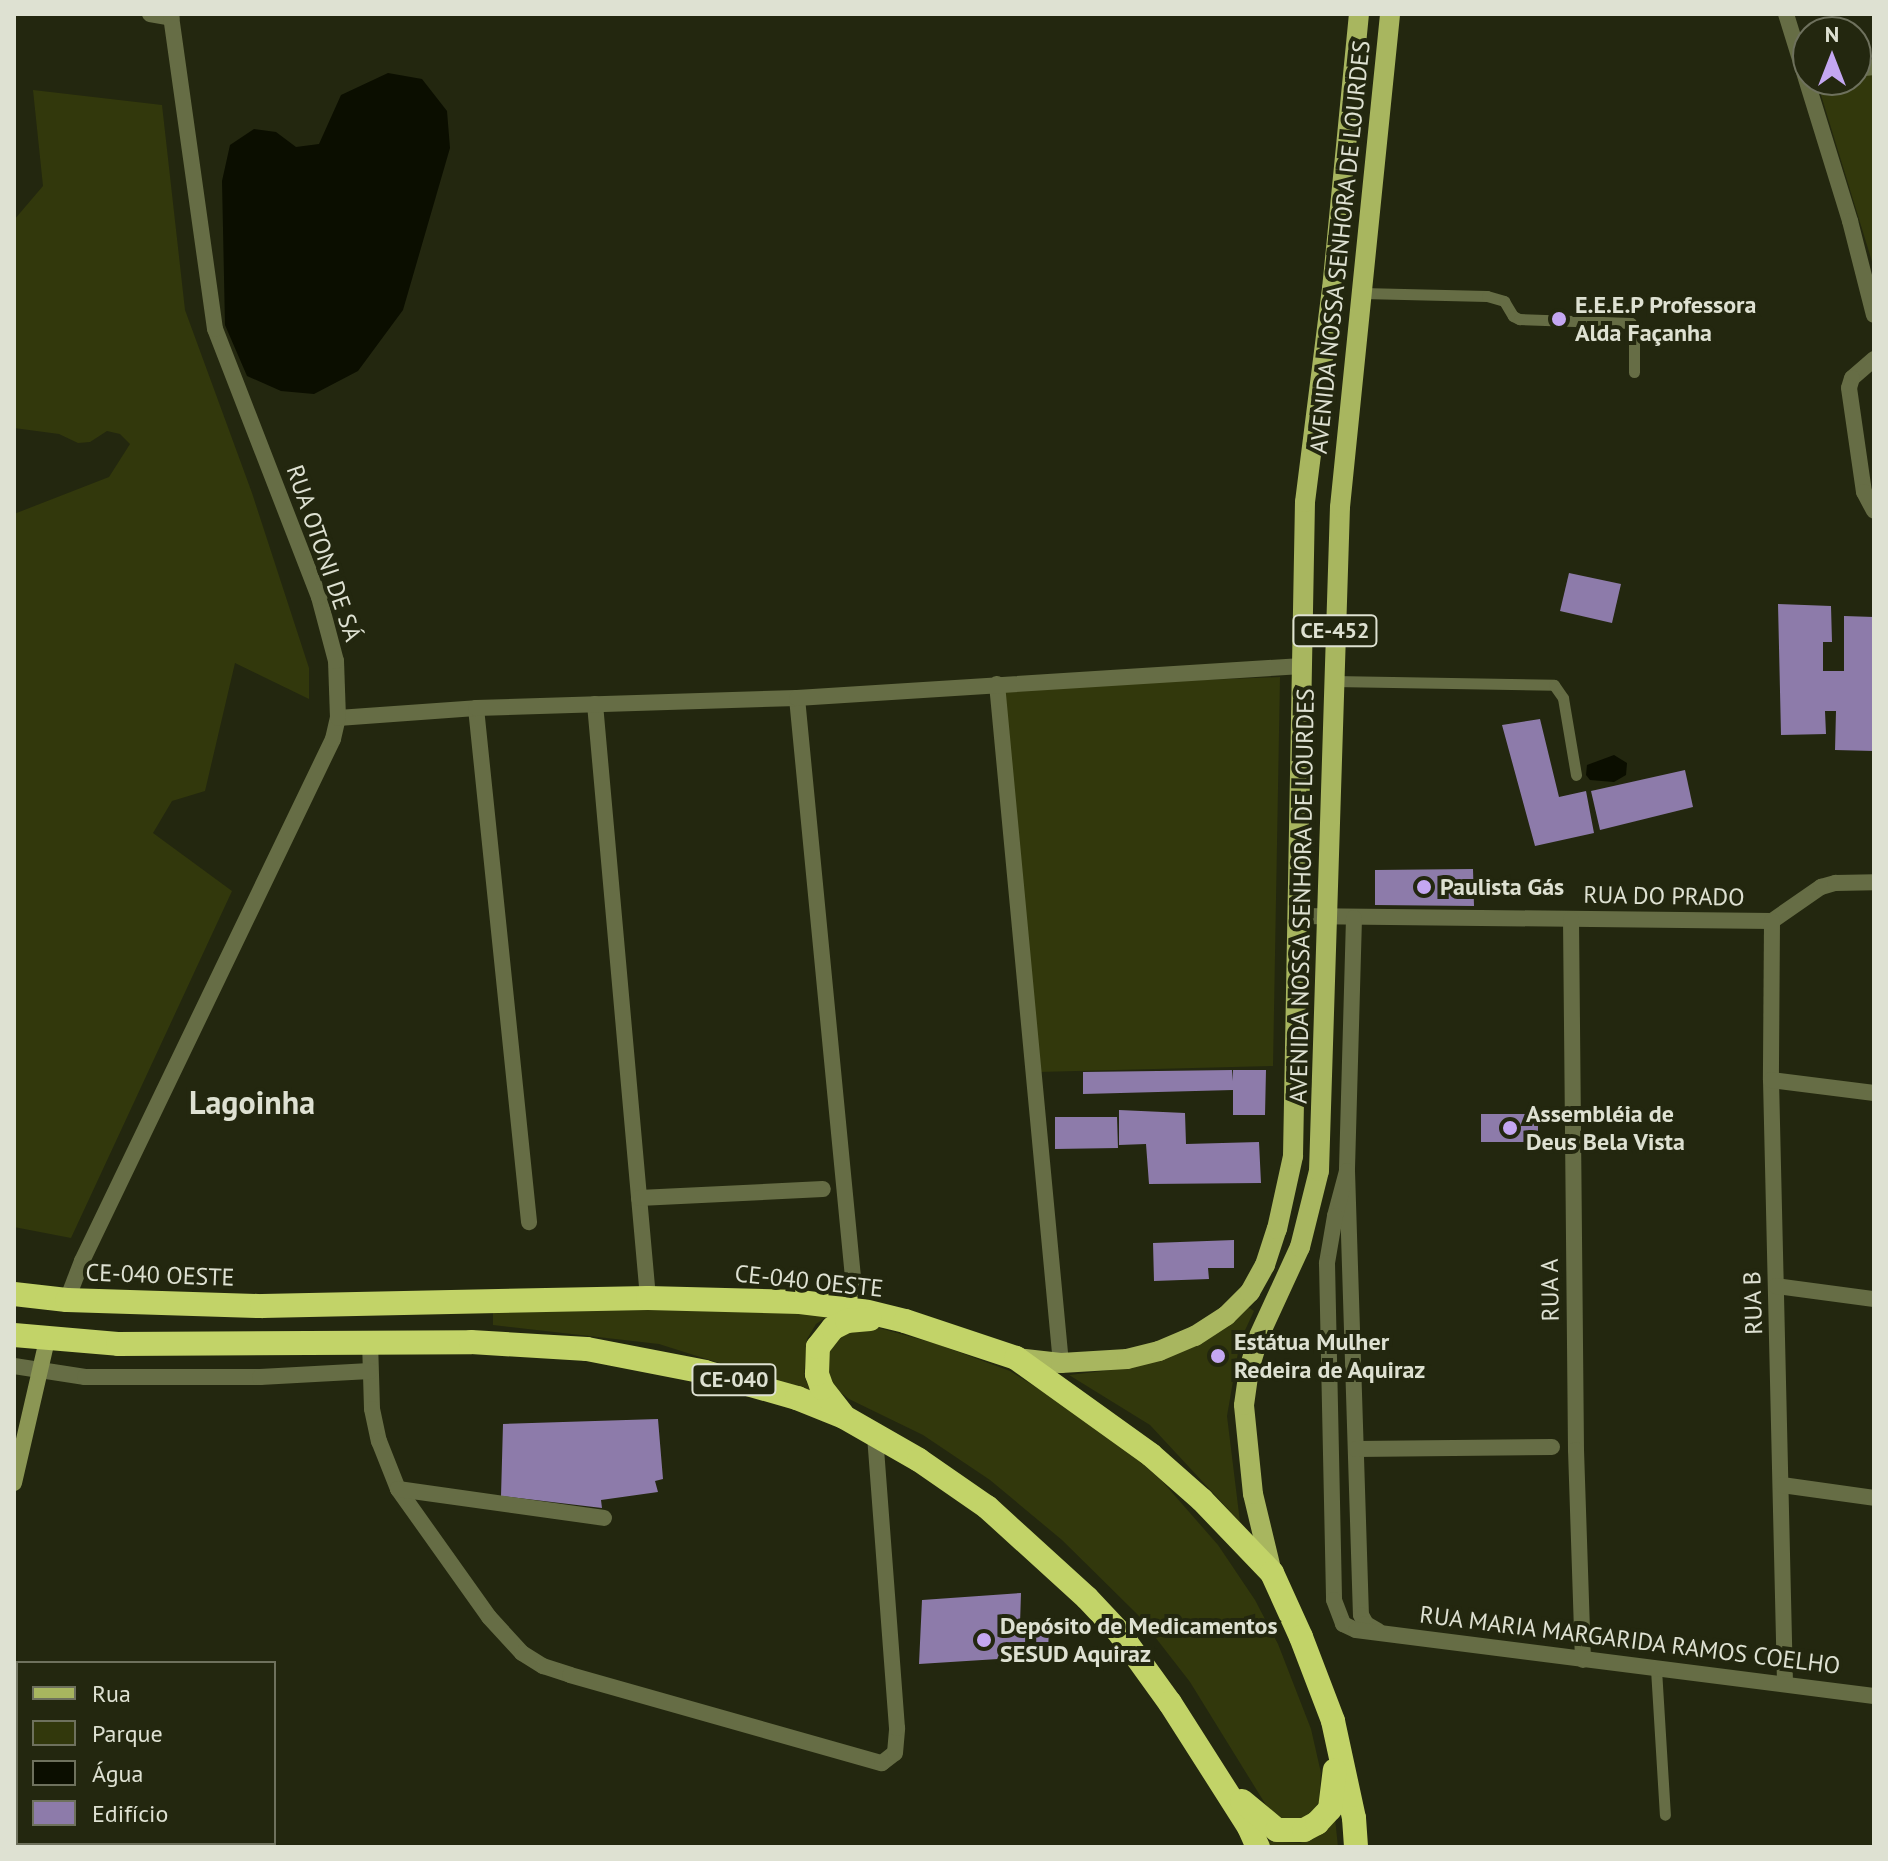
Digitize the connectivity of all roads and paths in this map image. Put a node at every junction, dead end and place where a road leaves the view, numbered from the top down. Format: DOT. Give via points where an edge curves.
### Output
graph roads {
  1 [pos="150,14"];
  2 [pos="1359,14"];
  3 [pos="1390,14"];
  4 [pos="171,16"];
  5 [pos="1813,96"];
  6 [pos="1362,293"];
  7 [pos="1874,315"];
  8 [pos="1874,359"];
  9 [pos="1634,372"];
  10 [pos="1874,511"];
  11 [pos="1302,666"];
  12 [pos="1333,681"];
  13 [pos="997,684"];
  14 [pos="797,698"];
  15 [pos="595,704"];
  16 [pos="476,708"];
  17 [pos="338,718"];
  18 [pos="1576,775"];
  19 [pos="1874,881"];
  20 [pos="1298,916"];
  21 [pos="1327,917"];
  22 [pos="1354,918"];
  23 [pos="1571,919"];
  24 [pos="1772,921"];
  25 [pos="1771,1080"];
  26 [pos="1874,1093"];
  27 [pos="1347,1171"];
  28 [pos="823,1189"];
  29 [pos="639,1198"];
  30 [pos="529,1222"];
  31 [pos="1776,1286"];
  32 [pos="14,1294"];
  33 [pos="648,1298"];
  34 [pos="1874,1299"];
  35 [pos="67,1300"];
  36 [pos="856,1309"];
  37 [pos="905,1321"];
  38 [pos="14,1335"];
  39 [pos="47,1340"];
  40 [pos="370,1341"];
  41 [pos="1016,1358"];
  42 [pos="1061,1363"];
  43 [pos="14,1366"];
  44 [pos="370,1371"];
  45 [pos="38,1372"];
  46 [pos="844,1417"];
  47 [pos="875,1433"];
  48 [pos="1552,1447"];
  49 [pos="1356,1449"];
  50 [pos="14,1483"];
  51 [pos="1782,1485"];
  52 [pos="398,1489"];
  53 [pos="1874,1498"];
  54 [pos="604,1518"];
  55 [pos="1272,1573"];
  56 [pos="1379,1631"];
  57 [pos="1583,1660"];
  58 [pos="1656,1669"];
  59 [pos="1785,1683"];
  60 [pos="1874,1696"];
  61 [pos="1333,1721"];
  62 [pos="1211,1767"];
  63 [pos="1665,1815"];
  64 [pos="1258,1847"];
  65 [pos="1356,1847"];
  1 -- 4 [label="street"];
  2 -- 11 [label="main road, AVENIDA NOSSA SENHORA DE LOURDES / CE-452" via="1305,502"];
  3 -- 6 [label="main road, AVENIDA NOSSA SENHORA DE LOURDES / CE-452"];
  4 -- 17 [label="street, RUA OTONI DE SÁ" via="215,329 319,597 336,661"];
  5 -- 7 [label="street"];
  6 -- 9 [label="lane" via="1487,296 1504,301 1519,319 1631,323"];
  6 -- 12 [label="main road, AVENIDA NOSSA SENHORA DE LOURDES / CE-452" via="1340,507"];
  8 -- 10 [label="street" via="1852,378 1849,388 1864,492"];
  11 -- 13 [label="street"];
  11 -- 20 [label="main road, AVENIDA NOSSA SENHORA DE LOURDES / CE-452"];
  12 -- 18 [label="lane" via="1554,685 1563,698"];
  12 -- 21 [label="main road, AVENIDA NOSSA SENHORA DE LOURDES / CE-452"];
  13 -- 14 [label="street"];
  13 -- 42 [label="street"];
  14 -- 15 [label="street"];
  14 -- 36 [label="street"];
  15 -- 16 [label="street"];
  15 -- 29 [label="street"];
  16 -- 17 [label="street"];
  16 -- 30 [label="street"];
  17 -- 35 [label="street, RUA OTONI DE SÁ" via="333,739"];
  19 -- 24 [label="street, RUA DO PRADO" via="1821,887"];
  20 -- 21 [label="street, RUA DO PRADO"];
  20 -- 42 [label="main road, AVENIDA NOSSA SENHORA DE LOURDES / CE-452" via="1293,1156 1265,1265 1250,1292 1195,1336 1127,1359"];
  21 -- 22 [label="street, RUA DO PRADO"];
  21 -- 55 [label="main road, AVENIDA NOSSA SENHORA DE LOURDES / CE-452" via="1319,1171 1300,1247 1259,1336 1244,1405 1253,1494"];
  22 -- 23 [label="street, RUA DO PRADO"];
  22 -- 27 [label="street"];
  23 -- 24 [label="street, RUA DO PRADO"];
  23 -- 57 [label="street, RUA A"];
  24 -- 25 [label="street, RUA B"];
  25 -- 26 [label="street"];
  25 -- 31 [label="street, RUA B"];
  27 -- 49 [label="street"];
  27 -- 56 [label="street, RUA MARIA MARGARIDA RAMOS COELHO" via="1327,1263 1334,1600 1343,1624"];
  28 -- 29 [label="street"];
  29 -- 33 [label="street"];
  31 -- 34 [label="street"];
  31 -- 51 [label="street, RUA B"];
  32 -- 35 [label="highway, CE-040 OESTE"];
  33 -- 35 [label="highway, CE-040 OESTE" via="262,1306"];
  33 -- 36 [label="highway, CE-040 OESTE"];
  36 -- 37 [label="highway, CE-040 OESTE"];
  37 -- 41 [label="highway, CE-040 OESTE"];
  37 -- 46 [label="highway" via="847,1321 824,1336 817,1374"];
  38 -- 39 [label="highway, CE-040"];
  39 -- 40 [label="highway, CE-040"];
  39 -- 45 [label="street"];
  40 -- 44 [label="street"];
  40 -- 46 [label="highway, CE-040" via="587,1349 705,1372"];
  41 -- 42 [label="main road, CE-452"];
  41 -- 55 [label="highway, CE-040 OESTE" via="1151,1455"];
  43 -- 45 [label="street"];
  44 -- 45 [label="street" via="172,1377"];
  44 -- 52 [label="street" via="379,1441"];
  45 -- 50 [label="street"];
  46 -- 47 [label="highway, CE-040"];
  47 -- 52 [label="street" via="897,1728 895,1753 882,1763 543,1666 505,1637"];
  47 -- 62 [label="highway, CE-040" via="987,1507 1087,1598 1136,1653"];
  48 -- 49 [label="street"];
  49 -- 56 [label="street" via="1361,1615"];
  51 -- 53 [label="street"];
  51 -- 59 [label="street, RUA B"];
  52 -- 54 [label="street"];
  55 -- 61 [label="highway, CE-040 OESTE"];
  56 -- 57 [label="street, RUA MARIA MARGARIDA RAMOS COELHO"];
  57 -- 58 [label="street, RUA MARIA MARGARIDA RAMOS COELHO"];
  58 -- 59 [label="street, RUA MARIA MARGARIDA RAMOS COELHO"];
  58 -- 63 [label="lane"];
  59 -- 60 [label="street, RUA MARIA MARGARIDA RAMOS COELHO"];
  61 -- 62 [label="highway" via="1334,1796 1324,1817 1304,1830 1277,1830 1263,1821"];
  61 -- 65 [label="highway, CE-040 OESTE"];
  62 -- 64 [label="highway, CE-040"];
}
